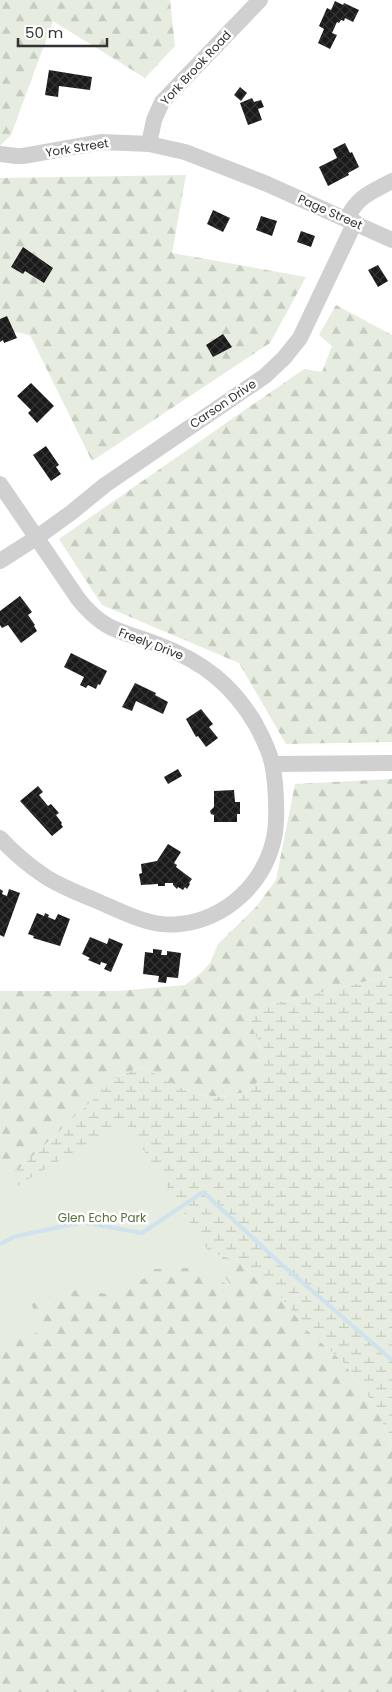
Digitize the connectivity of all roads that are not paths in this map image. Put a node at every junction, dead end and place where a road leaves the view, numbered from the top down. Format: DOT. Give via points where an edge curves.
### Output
graph roads {
  1 [pos="260,0"];
  2 [pos="148,144"];
  3 [pos="0,154"];
  4 [pos="392,181"];
  5 [pos="267,184"];
  6 [pos="351,221"];
  7 [pos="392,240"];
  8 [pos="0,484"];
  9 [pos="36,538"];
  10 [pos="0,561"];
  11 [pos="392,763"];
  12 [pos="272,764"];
  13 [pos="0,838"];
  1 -- 2 [label="street, York Brook Road" via="162,102"];
  2 -- 3 [label="street, York Street" via="102,142 23,156"];
  2 -- 5 [label="street, York Street" via="185,152"];
  4 -- 6 [label="street, Carson Drive" via="360,199 352,208"];
  5 -- 6 [label="street, Page Street"];
  6 -- 7 [label="street, Page Street"];
  6 -- 9 [label="street, Carson Drive" via="300,338 284,358 265,376 105,485"];
  8 -- 9 [label="street, Freely Drive"];
  9 -- 10 [label="street"];
  9 -- 12 [label="street, Freely Drive" via="79,600 101,623 185,656 212,672 229,688 257,727"];
  11 -- 12 [label="street"];
  12 -- 13 [label="street, Freely Drive" via="276,820 274,839 267,857 257,877 232,905 198,921 162,924 101,903 46,877"];
}
